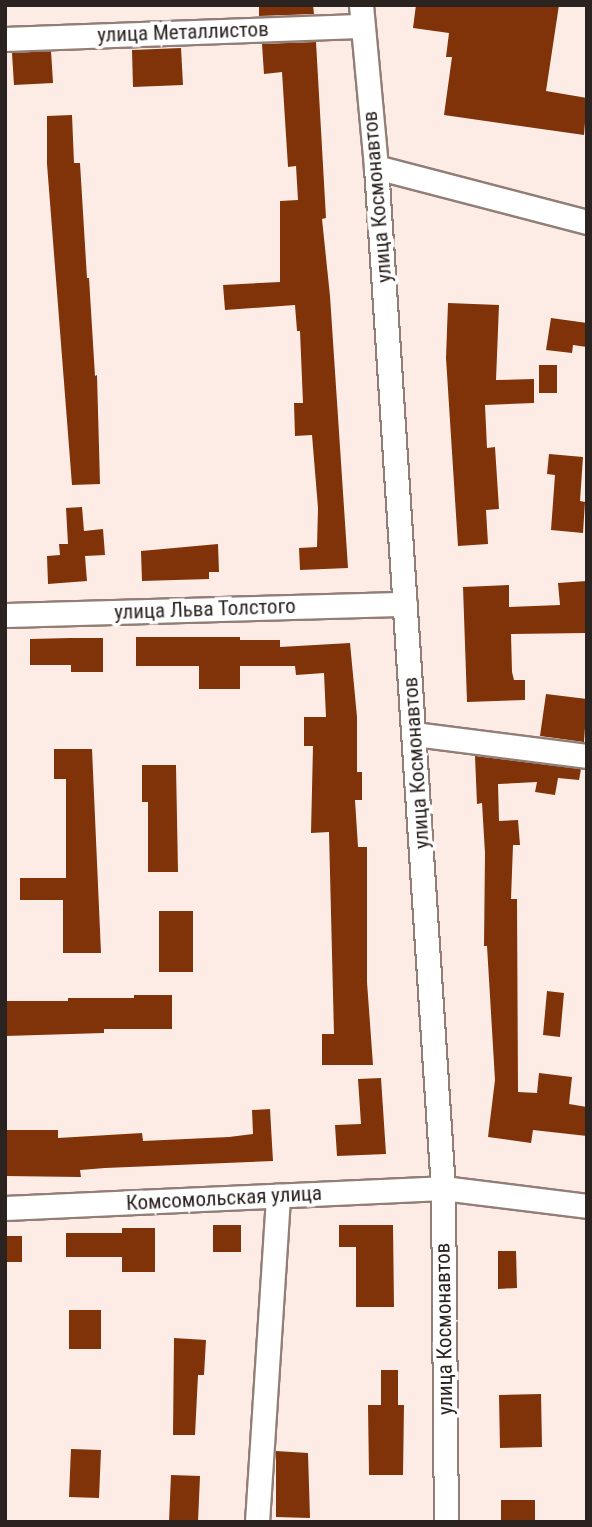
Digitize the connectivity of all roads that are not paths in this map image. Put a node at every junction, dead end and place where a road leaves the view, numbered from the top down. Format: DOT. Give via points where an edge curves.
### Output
graph roads {
  1 [pos="361,15"];
  2 [pos="5,39"];
  3 [pos="376,167"];
  4 [pos="587,222"];
  5 [pos="405,604"];
  6 [pos="5,615"];
  7 [pos="415,734"];
  8 [pos="587,756"];
  9 [pos="443,1188"];
  10 [pos="278,1196"];
  11 [pos="587,1206"];
  12 [pos="5,1208"];
  13 [pos="257,1522"];
  14 [pos="446,1522"];
  1 -- 2 [label="street, улица Металлистов"];
  1 -- 3 [label="street, улица Космонавтов"];
  3 -- 4 [label="street"];
  3 -- 5 [label="street, улица Космонавтов"];
  5 -- 6 [label="street, улица Льва Толстого"];
  5 -- 7 [label="street, улица Космонавтов"];
  7 -- 8 [label="street"];
  7 -- 9 [label="street, улица Космонавтов"];
  9 -- 10 [label="street, Комсомольская улица"];
  9 -- 11 [label="street, Комсомольская улица"];
  9 -- 14 [label="street, улица Космонавтов"];
  10 -- 12 [label="street, Комсомольская улица"];
  10 -- 13 [label="street"];
}
